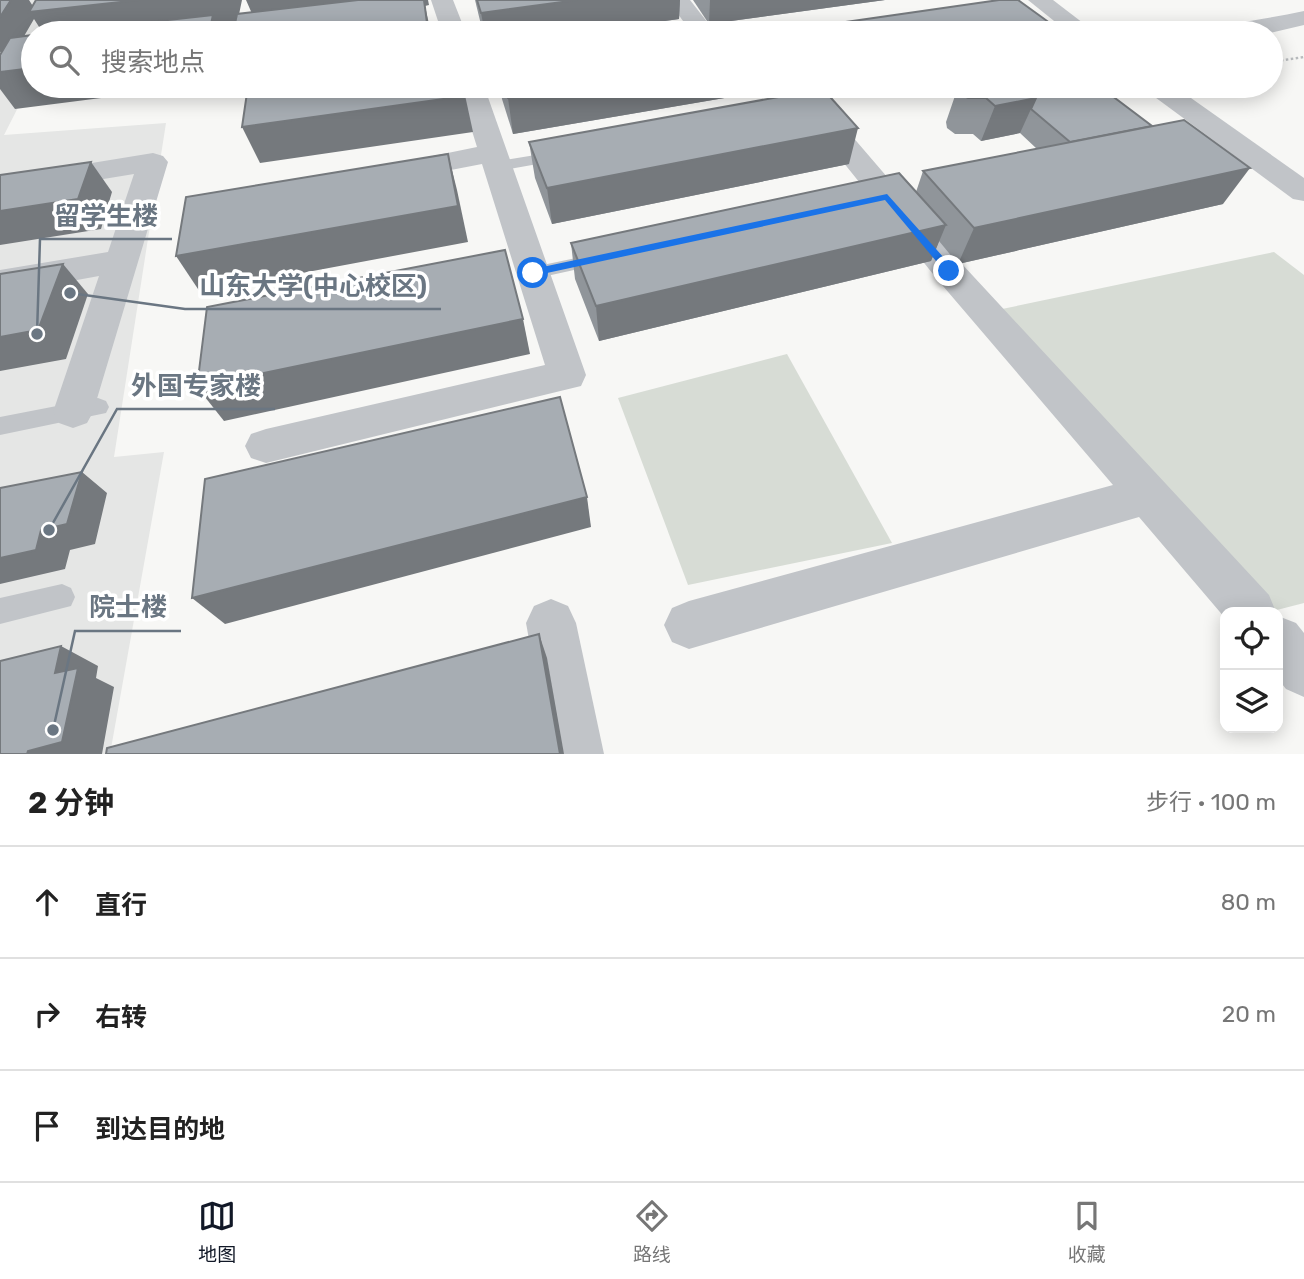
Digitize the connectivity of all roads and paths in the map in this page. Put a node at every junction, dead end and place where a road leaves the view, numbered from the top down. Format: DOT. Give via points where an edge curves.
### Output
graph roads {
  1 [pos="442,0"];
  2 [pos="679,0"];
  3 [pos="1296,0"];
  4 [pos="1304,7"];
  5 [pos="1040,11"];
  6 [pos="1304,18"];
  7 [pos="450,21"];
  8 [pos="695,21"];
  9 [pos="1060,21"];
  10 [pos="1283,23"];
  11 [pos="1304,57"];
  12 [pos="1283,60"];
  13 [pos="475,98"];
  14 [pos="802,98"];
  15 [pos="1174,98"];
  16 [pos="578,153"];
  17 [pos="495,160"];
  18 [pos="374,175"];
  19 [pos="0,187"];
  20 [pos="1304,192"];
  21 [pos="615,255"];
  22 [pos="519,258"];
  23 [pos="121,261"];
  24 [pos="0,282"];
  25 [pos="86,410"];
  26 [pos="0,426"];
  27 [pos="266,446"];
  28 [pos="1148,495"];
  29 [pos="61,597"];
  30 [pos="0,611"];
  31 [pos="551,623"];
  32 [pos="689,625"];
  33 [pos="1284,641"];
  34 [pos="578,754"];
  1 -- 7 [label="street"];
  2 -- 8 [label="street"];
  3 -- 4 [label="street"];
  5 -- 9 [label="street"];
  6 -- 10 [label="street"];
  11 -- 12 [label="path"];
  13 -- 17 [label="street"];
  14 -- 28 [label="street" via="810,113"];
  15 -- 20 [label="street"];
  16 -- 17 [label="lane"];
  17 -- 18 [label="street"];
  17 -- 22 [label="street"];
  19 -- 23 [label="street" via="153,162"];
  21 -- 22 [label="lane"];
  22 -- 27 [label="street" via="567,375"];
  23 -- 24 [label="street"];
  23 -- 25 [label="street"];
  25 -- 26 [label="lane"];
  28 -- 32 [label="street"];
  28 -- 33 [label="street"];
  29 -- 30 [label="lane"];
  31 -- 34 [label="street"];
}
